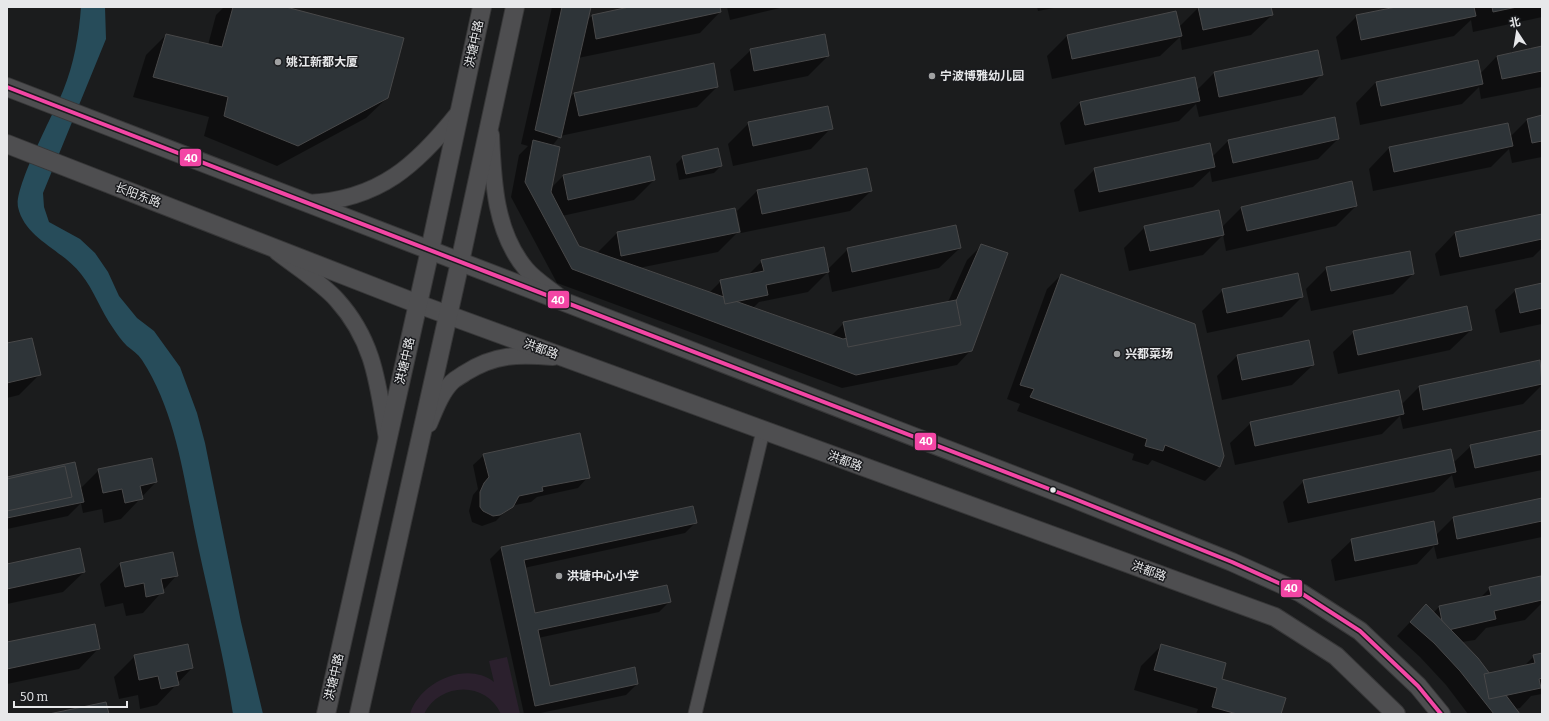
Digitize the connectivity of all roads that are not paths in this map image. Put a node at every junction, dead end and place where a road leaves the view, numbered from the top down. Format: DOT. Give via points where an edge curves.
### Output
graph roads {
  1 [pos="482,7"];
  2 [pos="515,7"];
  3 [pos="7,87"];
  4 [pos="459,112"];
  5 [pos="490,124"];
  6 [pos="10,145"];
  7 [pos="307,203"];
  8 [pos="270,246"];
  9 [pos="430,250"];
  10 [pos="460,262"];
  11 [pos="418,304"];
  12 [pos="567,304"];
  13 [pos="449,316"];
  14 [pos="564,358"];
  15 [pos="763,431"];
  16 [pos="387,440"];
  17 [pos="420,444"];
  18 [pos="326,714"];
  19 [pos="359,714"];
  20 [pos="695,714"];
  21 [pos="1396,714"];
  22 [pos="1441,714"];
  1 -- 4 [label="main road, 洪塘中路"];
  2 -- 5 [label="main road"];
  3 -- 7 [label="main road"];
  4 -- 7 [label="street" via="435,143 404,170 383,184 356,196"];
  4 -- 9 [label="main road, 洪塘中路"];
  5 -- 10 [label="main road"];
  5 -- 12 [label="street" via="495,192 502,223 511,246 526,269"];
  6 -- 8 [label="main road, 长阳东路"];
  7 -- 9 [label="main road"];
  8 -- 11 [label="main road, 洪都路"];
  8 -- 16 [label="street" via="336,299 357,325 371,354"];
  9 -- 10 [label="main road"];
  9 -- 11 [label="main road, 洪塘中路"];
  10 -- 12 [label="main road"];
  10 -- 13 [label="main road"];
  11 -- 13 [label="main road, 洪都路"];
  11 -- 16 [label="main road, 洪塘中路"];
  12 -- 22 [label="main road" via="1070,497 1232,562 1301,593 1360,631 1418,686"];
  13 -- 14 [label="main road, 洪都路"];
  13 -- 17 [label="main road"];
  14 -- 15 [label="main road, 洪都路"];
  14 -- 17 [label="street" via="510,355 473,368 452,381 440,399"];
  15 -- 20 [label="street"];
  15 -- 21 [label="main road, 洪都路" via="1275,617 1336,656"];
  16 -- 18 [label="main road, 洪塘中路"];
  17 -- 19 [label="main road"];
}
